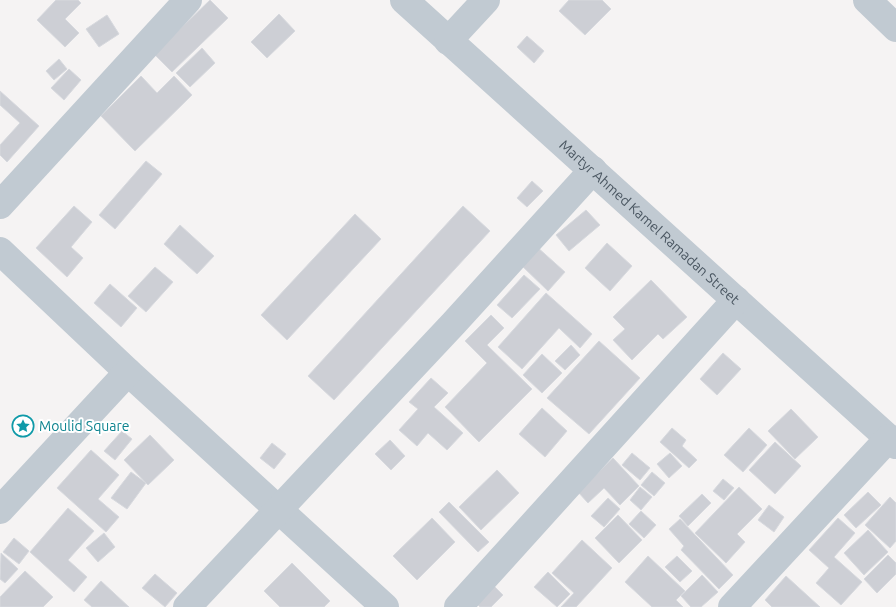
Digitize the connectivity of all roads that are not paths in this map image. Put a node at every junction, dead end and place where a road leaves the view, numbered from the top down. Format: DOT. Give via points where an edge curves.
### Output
graph roads {
  1 [pos="188,0"];
  2 [pos="404,0"];
  3 [pos="486,0"];
  4 [pos="868,0"];
  5 [pos="896,28"];
  6 [pos="448,42"];
  7 [pos="593,170"];
  8 [pos="0,205"];
  9 [pos="0,251"];
  10 [pos="736,300"];
  11 [pos="128,372"];
  12 [pos="892,441"];
  13 [pos="0,510"];
  14 [pos="279,510"];
  15 [pos="187,607"];
  16 [pos="385,607"];
  17 [pos="458,607"];
  18 [pos="732,607"];
  1 -- 8 [label="street"];
  2 -- 6 [label="street, Martyr Ahmed Kamel Ramadan Street"];
  3 -- 6 [label="street"];
  4 -- 5 [label="street"];
  6 -- 7 [label="street, Martyr Ahmed Kamel Ramadan Street"];
  7 -- 10 [label="street, Martyr Ahmed Kamel Ramadan Street"];
  7 -- 14 [label="street"];
  9 -- 11 [label="street"];
  10 -- 12 [label="street, Martyr Ahmed Kamel Ramadan Street"];
  10 -- 17 [label="street"];
  11 -- 13 [label="street"];
  11 -- 14 [label="street"];
  12 -- 18 [label="street"];
  14 -- 15 [label="street"];
  14 -- 16 [label="street"];
}
